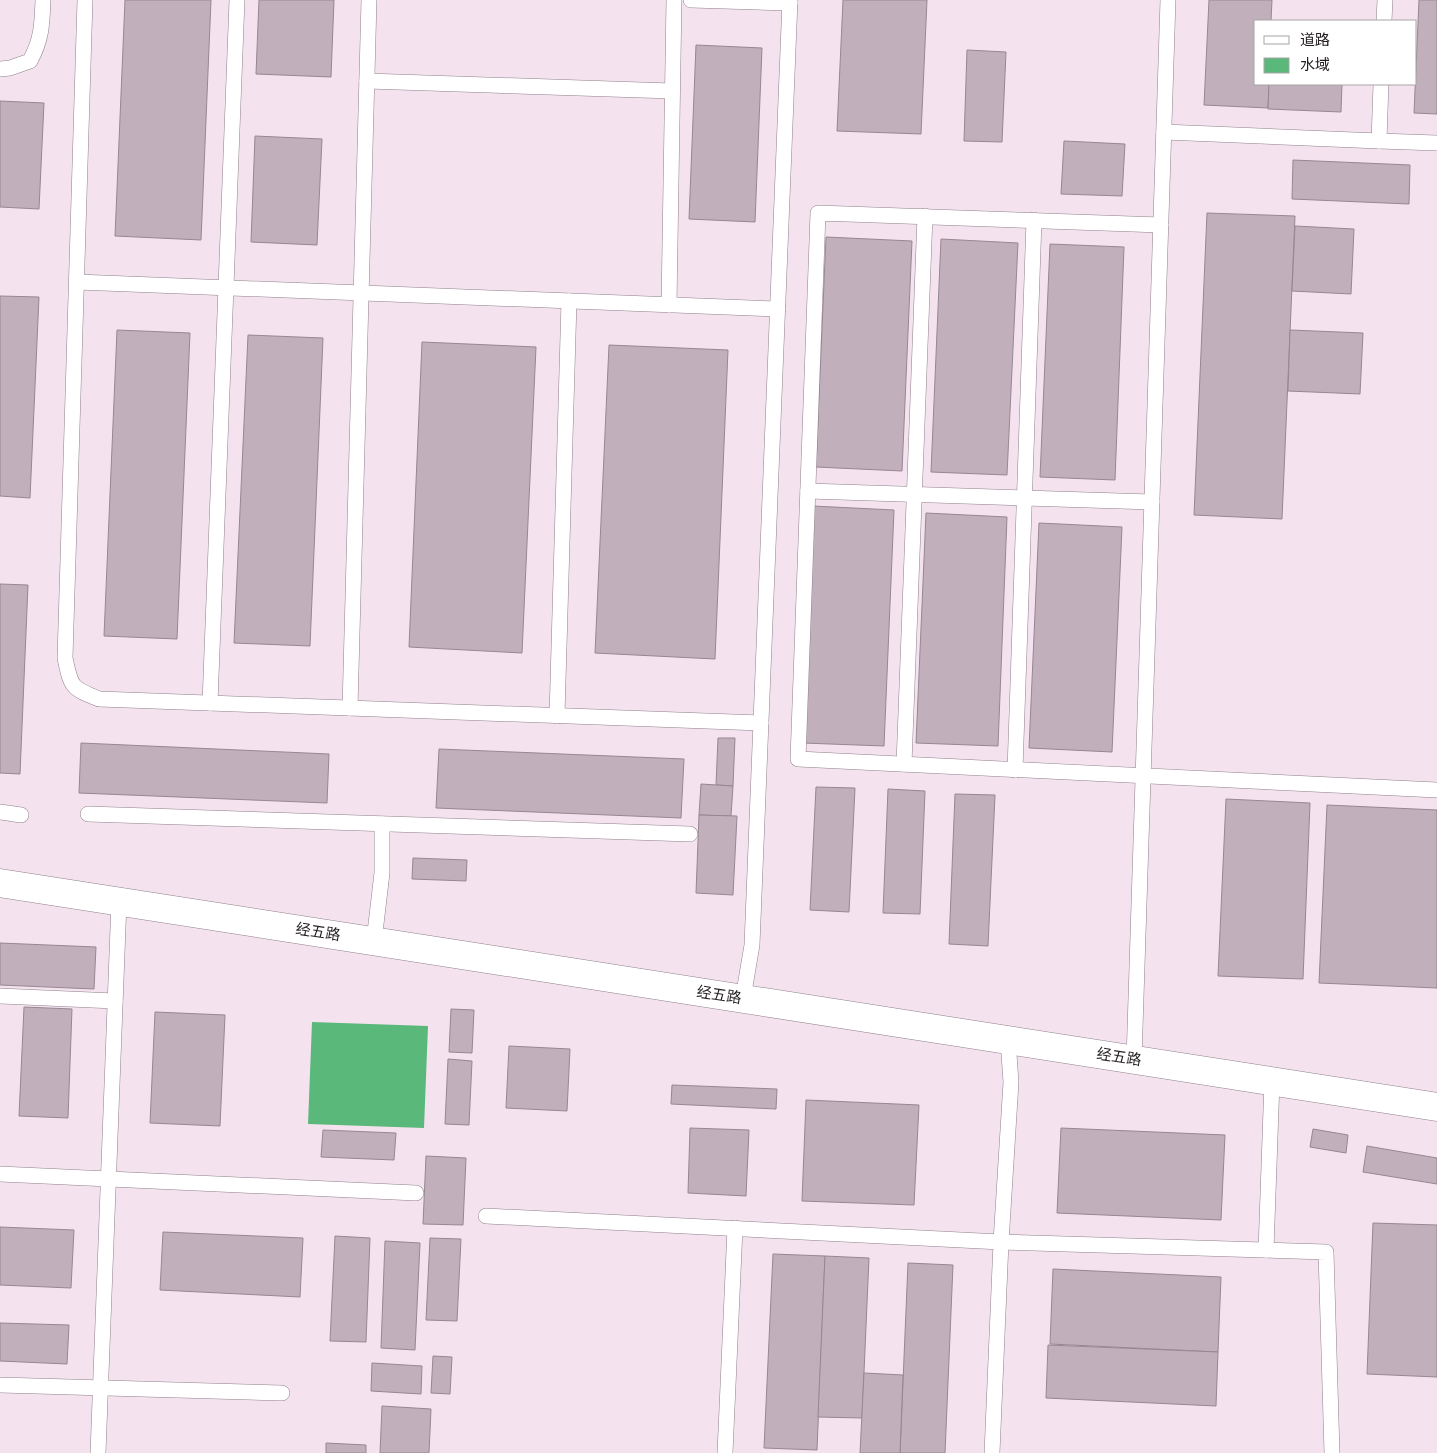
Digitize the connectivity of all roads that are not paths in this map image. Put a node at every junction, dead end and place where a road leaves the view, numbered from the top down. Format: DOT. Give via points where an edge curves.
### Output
graph roads {
  1 [pos="42,0"];
  2 [pos="85,0"];
  3 [pos="237,0"];
  4 [pos="369,0"];
  5 [pos="674,0"];
  6 [pos="691,0"];
  7 [pos="1168,0"];
  8 [pos="1385,0"];
  9 [pos="790,2"];
  10 [pos="1384,20"];
  11 [pos="0,69"];
  12 [pos="367,82"];
  13 [pos="1381,85"];
  14 [pos="672,92"];
  15 [pos="1164,132"];
  16 [pos="1379,141"];
  17 [pos="1437,143"];
  18 [pos="925,216"];
  19 [pos="1034,220"];
  20 [pos="1161,225"];
  21 [pos="77,282"];
  22 [pos="226,288"];
  23 [pos="361,293"];
  24 [pos="569,301"];
  25 [pos="669,304"];
  26 [pos="778,309"];
  27 [pos="808,491"];
  28 [pos="914,494"];
  29 [pos="1024,498"];
  30 [pos="1152,502"];
  31 [pos="210,703"];
  32 [pos="350,708"];
  33 [pos="557,716"];
  34 [pos="761,724"];
  35 [pos="904,764"];
  36 [pos="1015,770"];
  37 [pos="1143,776"];
  38 [pos="1437,790"];
  39 [pos="0,812"];
  40 [pos="88,814"];
  41 [pos="21,815"];
  42 [pos="382,824"];
  43 [pos="690,834"];
  44 [pos="0,883"];
  45 [pos="119,901"];
  46 [pos="374,941"];
  47 [pos="0,996"];
  48 [pos="743,998"];
  49 [pos="115,1001"];
  50 [pos="1008,1040"];
  51 [pos="1134,1060"];
  52 [pos="1272,1081"];
  53 [pos="1437,1107"];
  54 [pos="0,1174"];
  55 [pos="108,1179"];
  56 [pos="416,1193"];
  57 [pos="486,1216"];
  58 [pos="735,1228"];
  59 [pos="1002,1242"];
  60 [pos="1266,1250"];
  61 [pos="0,1385"];
  62 [pos="101,1388"];
  63 [pos="282,1393"];
  64 [pos="98,1453"];
  65 [pos="725,1453"];
  66 [pos="992,1453"];
  67 [pos="1332,1453"];
  1 -- 11 [label="lane" via="42,32 30,61"];
  2 -- 21 [label="lane"];
  3 -- 22 [label="lane"];
  4 -- 12 [label="lane"];
  5 -- 14 [label="lane"];
  6 -- 9 [label="lane"];
  7 -- 15 [label="lane"];
  8 -- 10 [label="lane"];
  9 -- 26 [label="lane"];
  12 -- 14 [label="lane"];
  12 -- 23 [label="lane"];
  13 -- 16 [label="lane"];
  14 -- 25 [label="lane"];
  15 -- 16 [label="lane"];
  15 -- 20 [label="lane"];
  16 -- 17 [label="lane"];
  18 -- 19 [label="lane"];
  18 -- 27 [label="lane" via="818,213"];
  18 -- 28 [label="lane"];
  19 -- 20 [label="lane"];
  19 -- 29 [label="lane"];
  20 -- 30 [label="lane"];
  21 -- 22 [label="lane"];
  21 -- 31 [label="lane" via="65,658 70,679 78,691 99,699"];
  22 -- 23 [label="lane"];
  22 -- 31 [label="lane"];
  23 -- 24 [label="lane"];
  23 -- 32 [label="lane"];
  24 -- 25 [label="lane"];
  24 -- 33 [label="lane"];
  25 -- 26 [label="lane"];
  26 -- 34 [label="lane"];
  27 -- 28 [label="lane"];
  27 -- 35 [label="lane" via="798,759"];
  28 -- 29 [label="lane"];
  28 -- 35 [label="lane"];
  29 -- 30 [label="lane"];
  29 -- 36 [label="lane"];
  30 -- 37 [label="lane"];
  31 -- 32 [label="lane"];
  32 -- 33 [label="lane"];
  33 -- 34 [label="lane"];
  34 -- 48 [label="lane" via="752,945"];
  35 -- 36 [label="lane"];
  36 -- 37 [label="lane"];
  37 -- 38 [label="lane"];
  37 -- 51 [label="lane"];
  39 -- 41 [label="lane"];
  40 -- 42 [label="lane"];
  42 -- 43 [label="lane"];
  42 -- 46 [label="lane" via="382,873"];
  44 -- 45 [label="street, 经五路"];
  45 -- 46 [label="street, 经五路"];
  45 -- 49 [label="lane"];
  46 -- 48 [label="street, 经五路"];
  47 -- 49 [label="lane"];
  48 -- 50 [label="street, 经五路"];
  49 -- 55 [label="lane"];
  50 -- 51 [label="street, 经五路"];
  50 -- 59 [label="lane" via="1010,1082"];
  51 -- 52 [label="street, 经五路"];
  52 -- 53 [label="street, 经五路"];
  52 -- 60 [label="lane"];
  54 -- 55 [label="lane"];
  55 -- 56 [label="lane"];
  55 -- 62 [label="lane"];
  57 -- 58 [label="lane"];
  58 -- 59 [label="lane"];
  58 -- 65 [label="lane"];
  59 -- 60 [label="lane"];
  59 -- 66 [label="lane"];
  60 -- 67 [label="lane" via="1326,1252"];
  61 -- 62 [label="lane"];
  62 -- 63 [label="lane"];
  62 -- 64 [label="lane"];
}
